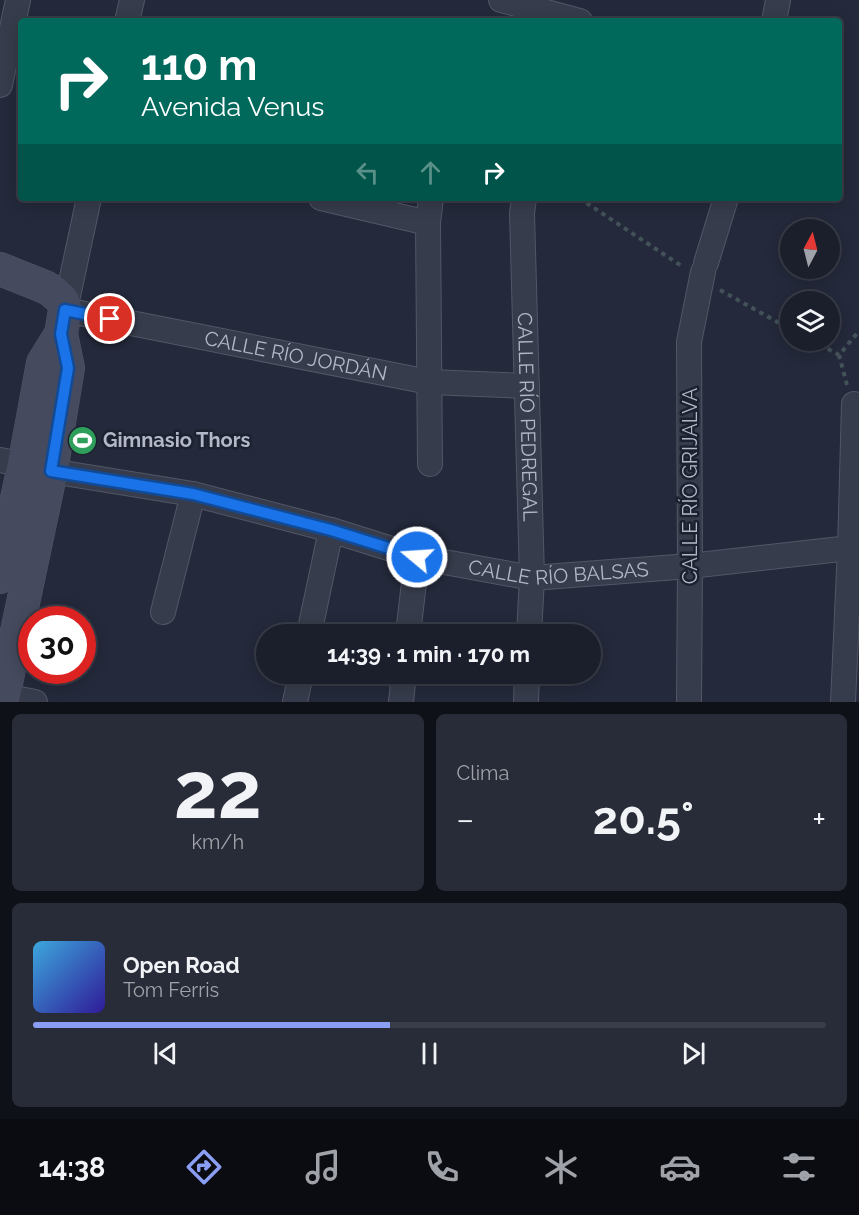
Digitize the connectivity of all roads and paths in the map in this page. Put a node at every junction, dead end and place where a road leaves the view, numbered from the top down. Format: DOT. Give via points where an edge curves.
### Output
graph roads {
  1 [pos="18,0"];
  2 [pos="132,0"];
  3 [pos="501,0"];
  4 [pos="778,0"];
  5 [pos="569,15"];
  6 [pos="128,18"];
  7 [pos="775,18"];
  8 [pos="0,85"];
  9 [pos="88,201"];
  10 [pos="333,201"];
  11 [pos="430,201"];
  12 [pos="524,201"];
  13 [pos="725,201"];
  14 [pos="428,224"];
  15 [pos="0,269"];
  16 [pos="63,322"];
  17 [pos="859,331"];
  18 [pos="832,351"];
  19 [pos="839,355"];
  20 [pos="429,382"];
  21 [pos="527,386"];
  22 [pos="852,398"];
  23 [pos="430,465"];
  24 [pos="25,466"];
  25 [pos="193,494"];
  26 [pos="331,530"];
  27 [pos="854,548"];
  28 [pos="417,557"];
  29 [pos="690,566"];
  30 [pos="0,577"];
  31 [pos="532,578"];
  32 [pos="163,612"];
  33 [pos="311,624"];
  34 [pos="409,624"];
  35 [pos="530,624"];
  36 [pos="299,684"];
  37 [pos="403,684"];
  38 [pos="527,684"];
  39 [pos="14,700"];
  40 [pos="295,702"];
  41 [pos="401,702"];
  42 [pos="526,702"];
  43 [pos="689,702"];
  44 [pos="843,702"];
  1 -- 8 [label="street"];
  2 -- 6 [label="street"];
  3 -- 5 [label="street"];
  4 -- 7 [label="street"];
  9 -- 16 [label="street"];
  10 -- 14 [label="street"];
  11 -- 14 [label="street"];
  12 -- 21 [label="street, CALLE RÍO PEDREGAL"];
  13 -- 29 [label="street, CALLE RÍO GRIJALVA" via="689,342"];
  14 -- 20 [label="street"];
  15 -- 16 [label="main road" via="52,291 63,302"];
  16 -- 20 [label="street, CALLE RÍO JORDÁN"];
  16 -- 24 [label="main road" via="42,363"];
  17 -- 19 [label="path"];
  18 -- 19 [label="path"];
  19 -- 22 [label="path"];
  20 -- 21 [label="street, CALLE RÍO JORDÁN"];
  20 -- 23 [label="street"];
  21 -- 31 [label="street, CALLE RÍO PEDREGAL"];
  22 -- 27 [label="street"];
  24 -- 25 [label="street, CALLE RÍO BALSAS"];
  24 -- 30 [label="main road"];
  24 -- 39 [label="main road"];
  25 -- 26 [label="street, CALLE RÍO BALSAS"];
  25 -- 32 [label="street"];
  26 -- 28 [label="street, CALLE RÍO BALSAS"];
  26 -- 33 [label="street"];
  27 -- 29 [label="street, CALLE RÍO BALSAS"];
  27 -- 44 [label="street"];
  28 -- 31 [label="street, CALLE RÍO BALSAS"];
  28 -- 34 [label="street"];
  29 -- 31 [label="street, CALLE RÍO BALSAS"];
  29 -- 43 [label="street, CALLE RÍO GRIJALVA"];
  31 -- 35 [label="street, CALLE RÍO PEDREGAL"];
  36 -- 40 [label="street"];
  37 -- 41 [label="street"];
  38 -- 42 [label="street"];
}
